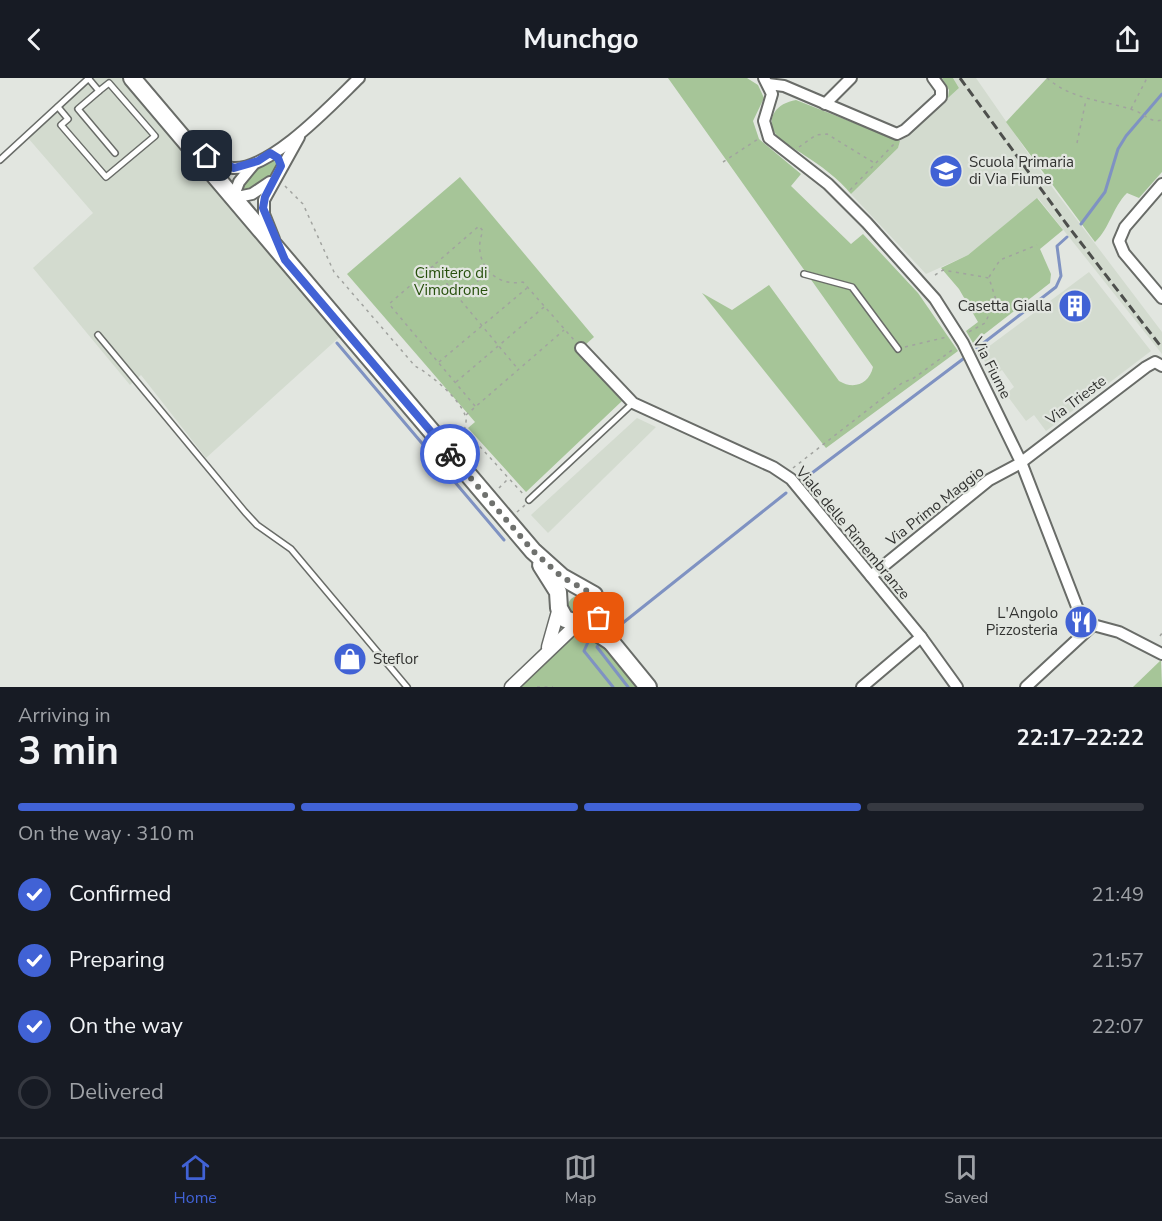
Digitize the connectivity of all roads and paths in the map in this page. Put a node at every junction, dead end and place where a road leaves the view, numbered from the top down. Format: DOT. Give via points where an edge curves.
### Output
graph roads {
  1 [pos="88,78"];
  2 [pos="132,78"];
  3 [pos="359,78"];
  4 [pos="851,78"];
  5 [pos="933,78"];
  6 [pos="1047,78"];
  7 [pos="1147,78"];
  8 [pos="766,81"];
  9 [pos="99,91"];
  10 [pos="1086,100"];
  11 [pos="825,104"];
  12 [pos="58,106"];
  13 [pos="78,109"];
  14 [pos="1131,109"];
  15 [pos="68,119"];
  16 [pos="1162,120"];
  17 [pos="179,134"];
  18 [pos="301,134"];
  19 [pos="766,134"];
  20 [pos="897,134"];
  21 [pos="1077,143"];
  22 [pos="796,147"];
  23 [pos="115,153"];
  24 [pos="270,153"];
  25 [pos="0,160"];
  26 [pos="258,161"];
  27 [pos="723,162"];
  28 [pos="876,164"];
  29 [pos="277,174"];
  30 [pos="1162,184"];
  31 [pos="842,197"];
  32 [pos="233,198"];
  33 [pos="1037,245"];
  34 [pos="285,260"];
  35 [pos="432,266"];
  36 [pos="488,271"];
  37 [pos="804,274"];
  38 [pos="935,275"];
  39 [pos="989,278"];
  40 [pos="528,287"];
  41 [pos="458,297"];
  42 [pos="1162,298"];
  43 [pos="545,307"];
  44 [pos="482,326"];
  45 [pos="564,329"];
  46 [pos="98,335"];
  47 [pos="953,336"];
  48 [pos="499,346"];
  49 [pos="581,348"];
  50 [pos="898,349"];
  51 [pos="969,353"];
  52 [pos="439,363"];
  53 [pos="1162,366"];
  54 [pos="518,369"];
  55 [pos="455,383"];
  56 [pos="633,403"];
  57 [pos="475,406"];
  58 [pos="466,415"];
  59 [pos="1021,462"];
  60 [pos="785,474"];
  61 [pos="509,478"];
  62 [pos="488,498"];
  63 [pos="529,500"];
  64 [pos="533,551"];
  65 [pos="871,576"];
  66 [pos="577,587"];
  67 [pos="560,605"];
  68 [pos="597,607"];
  69 [pos="579,625"];
  70 [pos="1093,625"];
  71 [pos="921,637"];
  72 [pos="612,643"];
  73 [pos="547,652"];
  74 [pos="1162,654"];
  75 [pos="406,687"];
  76 [pos="512,687"];
  77 [pos="537,687"];
  78 [pos="553,687"];
  79 [pos="648,687"];
  80 [pos="862,687"];
  81 [pos="957,687"];
  82 [pos="1026,687"];
  1 -- 9 [label="lane"];
  1 -- 12 [label="lane"];
  2 -- 17 [label="main road"];
  3 -- 18 [label="street"];
  4 -- 11 [label="street"];
  5 -- 20 [label="street" via="941,89 941,97"];
  6 -- 10 [label="path"];
  7 -- 14 [label="path"];
  8 -- 11 [label="street"];
  8 -- 19 [label="street" via="772,96 764,117"];
  9 -- 13 [label="lane"];
  9 -- 15 [label="lane" via="109,83 155,136 106,177 61,125"];
  10 -- 14 [label="path"];
  10 -- 21 [label="path"];
  11 -- 20 [label="street"];
  12 -- 15 [label="lane"];
  12 -- 25 [label="lane"];
  13 -- 15 [label="lane"];
  13 -- 23 [label="lane"];
  14 -- 16 [label="path" via="1152,121"];
  17 -- 26 [label="street" via="227,167 238,168"];
  17 -- 32 [label="main road"];
  18 -- 24 [label="street"];
  18 -- 29 [label="street"];
  19 -- 27 [label="path"];
  19 -- 31 [label="street, Via Fiume"];
  20 -- 28 [label="path" via="893,147"];
  22 -- 28 [label="path" via="803,147 816,135 827,134"];
  24 -- 26 [label="street"];
  24 -- 29 [label="street" via="278,158"];
  26 -- 32 [label="street" via="241,179"];
  28 -- 31 [label="path"];
  29 -- 32 [label="street" via="256,192"];
  29 -- 34 [label="street" via="263,211"];
  29 -- 58 [label="path" via="303,204 334,272 415,366 432,375"];
  30 -- 42 [label="street" via="1119,238 1124,253"];
  31 -- 51 [label="street, Via Fiume" via="935,299"];
  32 -- 34 [label="main road"];
  33 -- 39 [label="path" via="1000,260"];
  34 -- 62 [label="main road"];
  35 -- 36 [label="path" via="479,226 483,231 479,253"];
  35 -- 41 [label="path"];
  35 -- 52 [label="path" via="389,304"];
  36 -- 40 [label="path" via="505,283 524,282"];
  36 -- 41 [label="path"];
  37 -- 50 [label="lane" via="852,287"];
  38 -- 39 [label="path" via="943,270"];
  39 -- 51 [label="path" via="996,300 985,323 967,334 975,349"];
  40 -- 43 [label="path"];
  40 -- 44 [label="path"];
  41 -- 44 [label="path"];
  43 -- 45 [label="path"];
  43 -- 48 [label="path"];
  44 -- 48 [label="path"];
  44 -- 52 [label="path"];
  45 -- 49 [label="path"];
  45 -- 54 [label="path"];
  46 -- 75 [label="lane" via="245,512 291,549"];
  47 -- 50 [label="path"];
  48 -- 54 [label="path"];
  48 -- 55 [label="path"];
  49 -- 56 [label="street, Viale delle Rimembranze"];
  51 -- 59 [label="street, Via Fiume"];
  51 -- 60 [label="path" via="964,356 959,346 902,383"];
  52 -- 55 [label="path"];
  53 -- 59 [label="street, Via Trieste" via="1150,364"];
  54 -- 57 [label="path"];
  55 -- 57 [label="path"];
  56 -- 60 [label="street, Viale delle Rimembranze"];
  56 -- 63 [label="lane"];
  57 -- 58 [label="path"];
  58 -- 61 [label="path" via="464,434"];
  59 -- 65 [label="street, Via Primo Maggio" via="989,480"];
  59 -- 70 [label="street, Via Fiume" via="1071,598"];
  60 -- 65 [label="street, Viale delle Rimembranze"];
  61 -- 62 [label="path"];
  61 -- 63 [label="path"];
  62 -- 64 [label="main road"];
  64 -- 66 [label="main road"];
  64 -- 67 [label="main road" via="558,592"];
  65 -- 71 [label="street, Viale delle Rimembranze"];
  66 -- 67 [label="main road" via="566,592"];
  66 -- 68 [label="main road" via="594,595"];
  67 -- 69 [label="main road" via="565,619"];
  67 -- 73 [label="street"];
  68 -- 69 [label="main road" via="593,618"];
  68 -- 72 [label="main road"];
  69 -- 72 [label="main road"];
  69 -- 73 [label="street"];
  70 -- 74 [label="street" via="1119,632"];
  70 -- 82 [label="street"];
  71 -- 80 [label="street"];
  71 -- 81 [label="street, Viale delle Rimembranze"];
  72 -- 79 [label="main road"];
  73 -- 76 [label="street"];
  77 -- 78 [label="path"];
}
